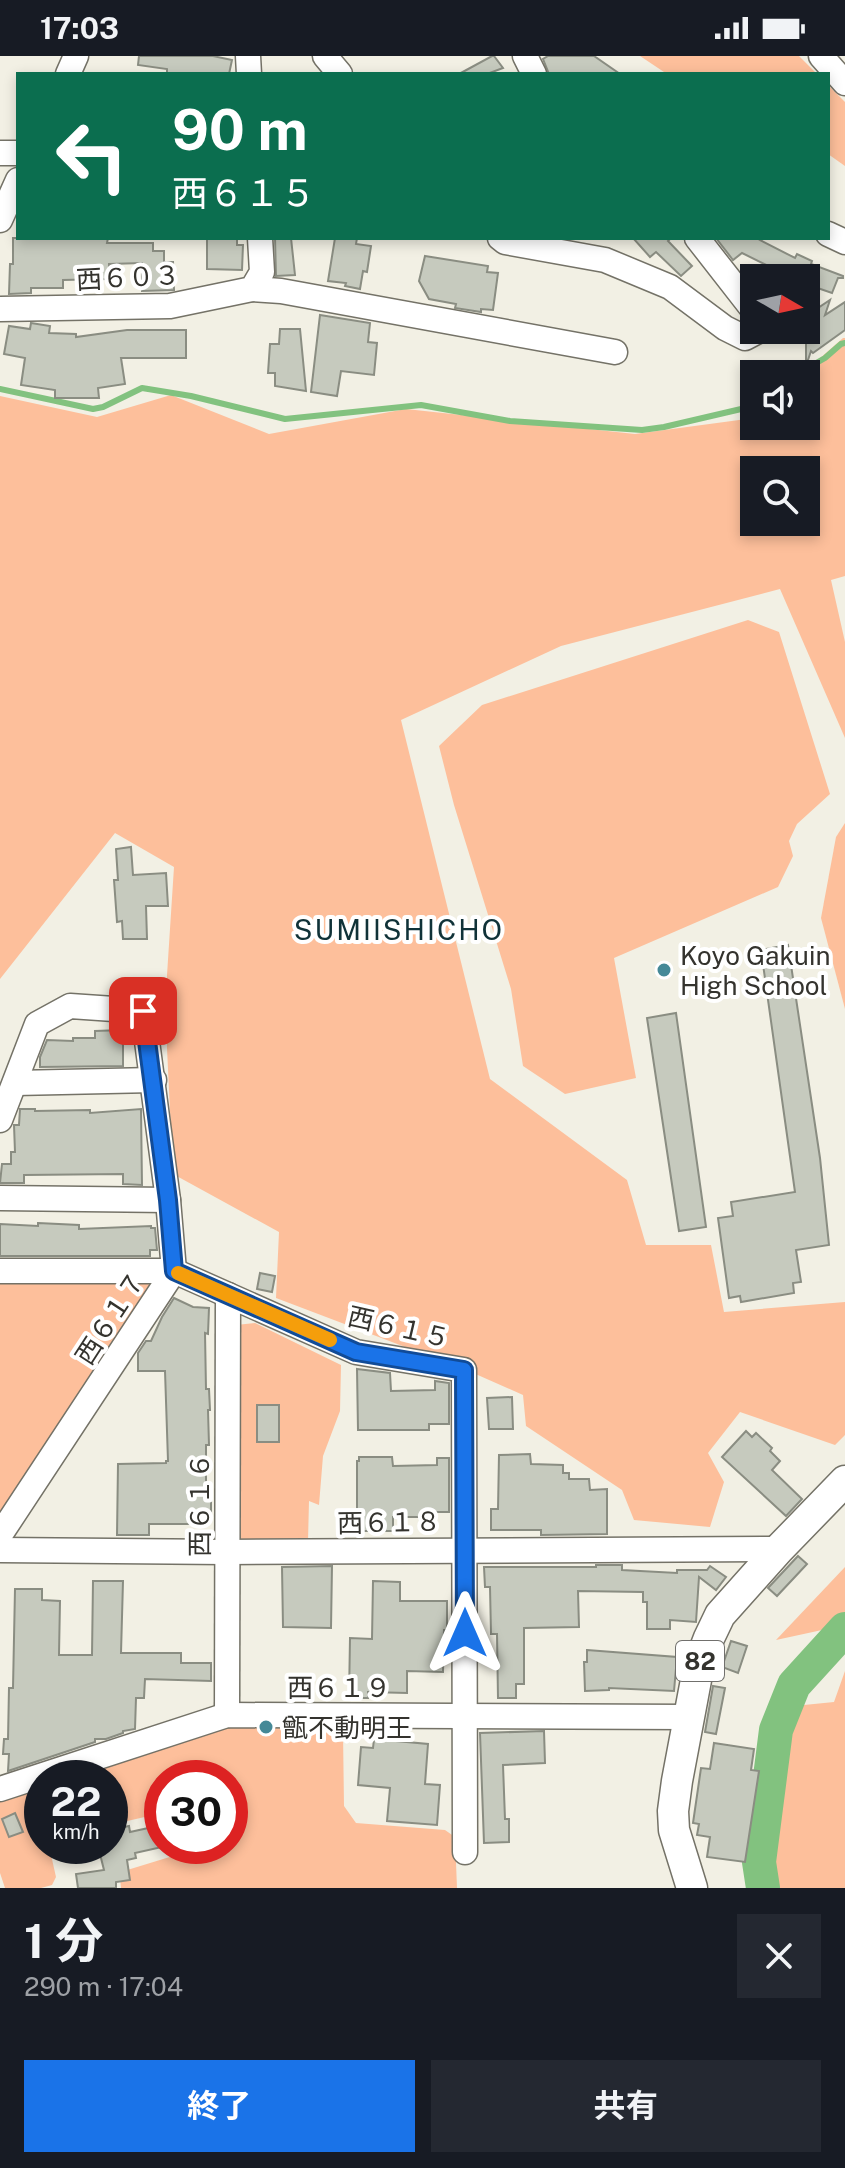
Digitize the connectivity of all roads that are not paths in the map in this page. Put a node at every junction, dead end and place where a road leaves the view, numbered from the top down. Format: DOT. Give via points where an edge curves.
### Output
graph roads {
  1 [pos="325,56"];
  2 [pos="821,56"];
  3 [pos="338,72"];
  4 [pos="845,83"];
  5 [pos="16,184"];
  6 [pos="0,220"];
  7 [pos="260,240"];
  8 [pos="502,240"];
  9 [pos="699,240"];
  10 [pos="252,289"];
  11 [pos="740,293"];
  12 [pos="0,309"];
  13 [pos="740,336"];
  14 [pos="615,352"];
  15 [pos="154,1080"];
  16 [pos="15,1083"];
  17 [pos="0,1120"];
  18 [pos="0,1198"];
  19 [pos="168,1200"];
  20 [pos="0,1271"];
  21 [pos="174,1271"];
  22 [pos="228,1295"];
  23 [pos="845,1481"];
  24 [pos="0,1535"];
  25 [pos="465,1549"];
  26 [pos="779,1549"];
  27 [pos="0,1550"];
  28 [pos="227,1552"];
  29 [pos="227,1715"];
  30 [pos="464,1716"];
  31 [pos="689,1717"];
  32 [pos="0,1789"];
  33 [pos="465,1852"];
  34 [pos="692,1888"];
  1 -- 3 [label="street"];
  2 -- 4 [label="street"];
  5 -- 6 [label="street"];
  7 -- 10 [label="street" via="262,272"];
  8 -- 13 [label="street" via="605,260 670,287"];
  9 -- 11 [label="street"];
  10 -- 12 [label="street, 西６０３" via="170,306"];
  10 -- 14 [label="street, 西６０３"];
  15 -- 16 [label="street"];
  15 -- 16 [label="street, 西６１７" via="143,1011 70,1006 37,1024"];
  15 -- 19 [label="street, 西６１７"];
  16 -- 17 [label="street"];
  18 -- 19 [label="street"];
  19 -- 21 [label="street, 西６１７"];
  20 -- 21 [label="street, 西６１５"];
  21 -- 22 [label="street, 西６１５"];
  21 -- 24 [label="street, 西６１７"];
  22 -- 25 [label="street, 西６１５" via="356,1352 464,1370"];
  22 -- 28 [label="street, 西６１６"];
  23 -- 26 [label="main road, 82"];
  25 -- 26 [label="street, 西６１８"];
  25 -- 28 [label="street, 西６１８"];
  25 -- 30 [label="street, 西６１５"];
  26 -- 31 [label="main road, 82" via="720,1615 699,1664"];
  27 -- 28 [label="street, 西６１８"];
  28 -- 29 [label="street, 西６１６"];
  29 -- 30 [label="street, 西６１９"];
  29 -- 32 [label="street, 西６１９"];
  30 -- 31 [label="street, 西６１９"];
  30 -- 33 [label="street, 西６１５"];
  31 -- 34 [label="main road, 82" via="673,1811"];
}
